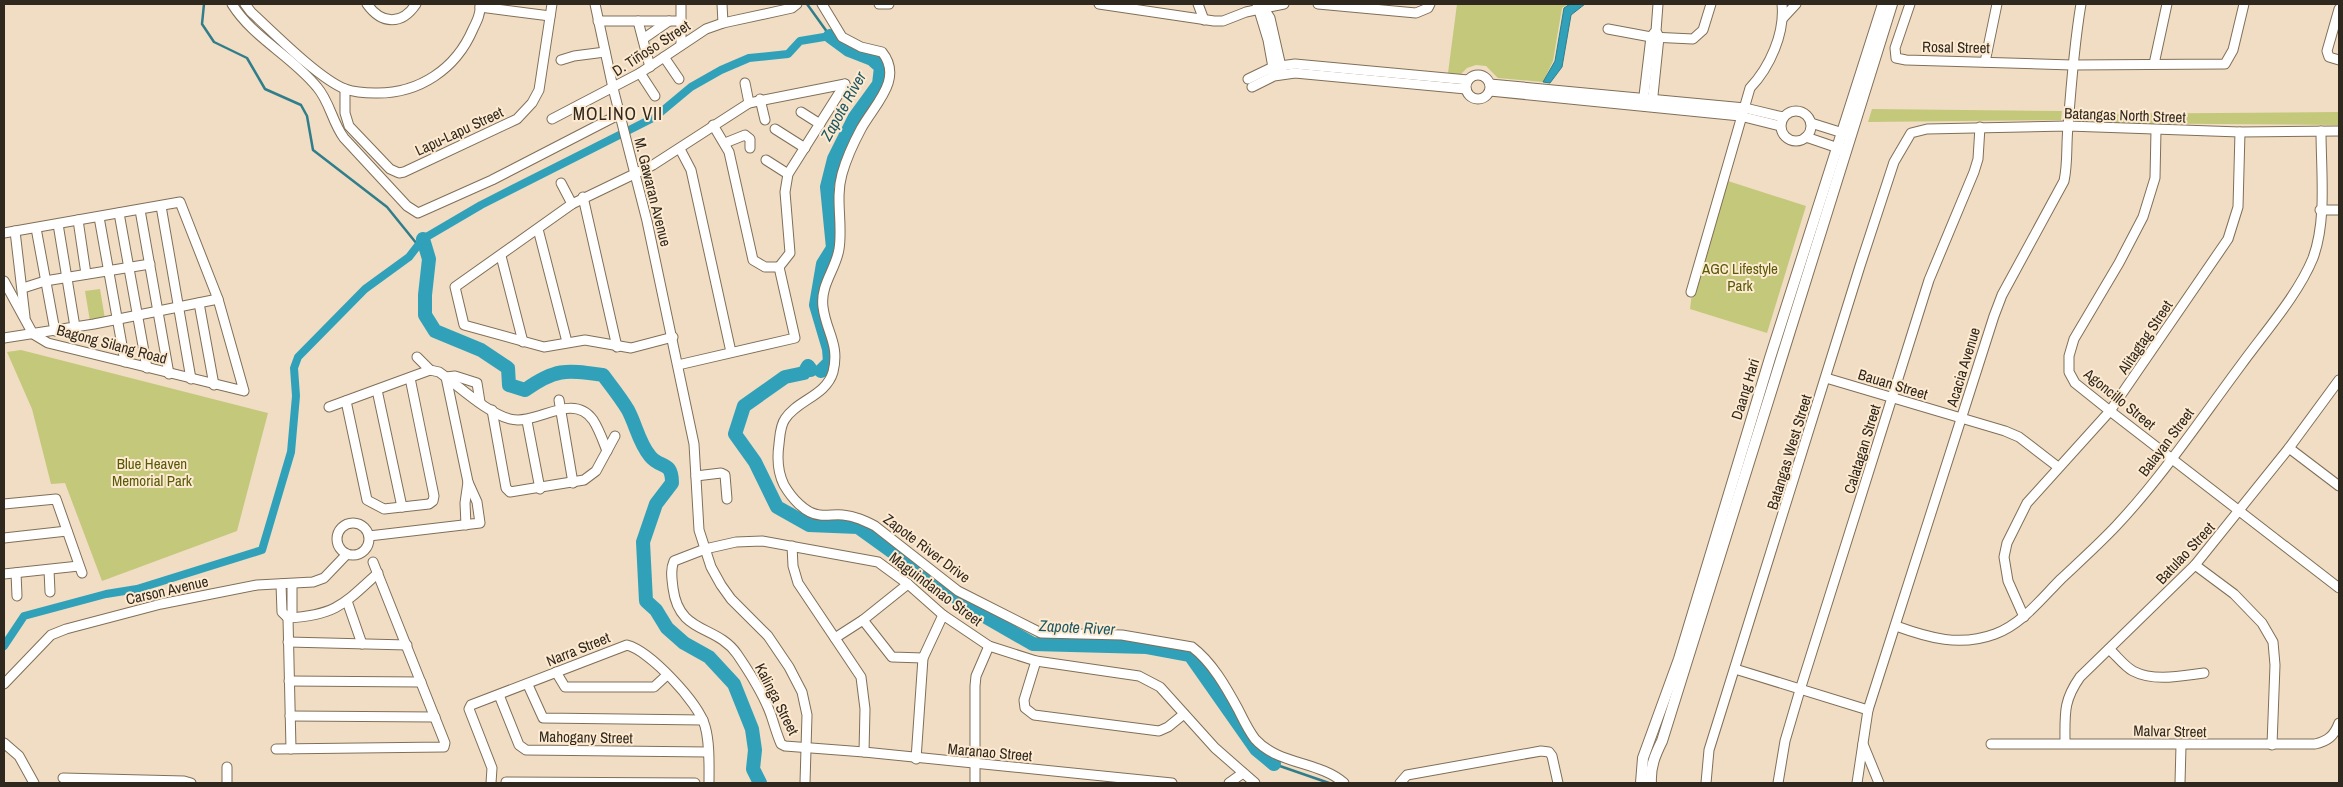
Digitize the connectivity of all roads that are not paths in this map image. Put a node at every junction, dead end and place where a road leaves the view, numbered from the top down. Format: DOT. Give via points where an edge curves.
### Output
graph roads {
  1 [pos="232,4"];
  2 [pos="245,4"];
  3 [pos="368,4"];
  4 [pos="416,4"];
  5 [pos="552,4"];
  6 [pos="595,4"];
  7 [pos="681,4"];
  8 [pos="722,4"];
  9 [pos="797,4"];
  10 [pos="822,4"];
  11 [pos="880,4"];
  12 [pos="889,4"];
  13 [pos="1100,4"];
  14 [pos="1198,4"];
  15 [pos="1284,4"];
  16 [pos="1318,4"];
  17 [pos="1430,4"];
  18 [pos="1658,4"];
  19 [pos="1711,4"];
  20 [pos="1782,4"];
  21 [pos="1796,4"];
  22 [pos="1883,4"];
  23 [pos="1892,4"];
  24 [pos="1910,4"];
  25 [pos="1998,4"];
  26 [pos="2081,4"];
  27 [pos="2167,4"];
  28 [pos="2244,4"];
  29 [pos="480,6"];
  30 [pos="1260,6"];
  31 [pos="1138,7"];
  32 [pos="770,8"];
  33 [pos="2339,9"];
  34 [pos="550,16"];
  35 [pos="1783,18"];
  36 [pos="1204,20"];
  37 [pos="598,21"];
  38 [pos="638,21"];
  39 [pos="670,21"];
  40 [pos="681,21"];
  41 [pos="723,23"];
  42 [pos="1608,28"];
  43 [pos="1655,35"];
  44 [pos="643,39"];
  45 [pos="682,45"];
  46 [pos="605,52"];
  47 [pos="664,57"];
  48 [pos="561,60"];
  49 [pos="2339,60"];
  50 [pos="1985,62"];
  51 [pos="2154,64"];
  52 [pos="2072,65"];
  53 [pos="650,67"];
  54 [pos="1278,70"];
  55 [pos="640,73"];
  56 [pos="679,79"];
  57 [pos="745,82"];
  58 [pos="1250,83"];
  59 [pos="1467,84"];
  60 [pos="1490,87"];
  61 [pos="613,88"];
  62 [pos="345,89"];
  63 [pos="656,96"];
  64 [pos="760,99"];
  65 [pos="749,102"];
  66 [pos="1647,103"];
  67 [pos="801,112"];
  68 [pos="1744,112"];
  69 [pos="621,117"];
  70 [pos="552,120"];
  71 [pos="765,120"];
  72 [pos="1782,121"];
  73 [pos="1811,122"];
  74 [pos="820,124"];
  75 [pos="713,125"];
  76 [pos="2068,126"];
  77 [pos="1980,128"];
  78 [pos="775,129"];
  79 [pos="2156,130"];
  80 [pos="2321,131"];
  81 [pos="2339,131"];
  82 [pos="2240,132"];
  83 [pos="1911,133"];
  84 [pos="1847,134"];
  85 [pos="1806,138"];
  86 [pos="725,143"];
  87 [pos="750,148"];
  88 [pos="805,148"];
  89 [pos="680,149"];
  90 [pos="1842,150"];
  91 [pos="766,160"];
  92 [pos="636,173"];
  93 [pos="788,174"];
  94 [pos="561,183"];
  95 [pos="583,197"];
  96 [pos="572,204"];
  97 [pos="161,206"];
  98 [pos="140,210"];
  99 [pos="2320,210"];
  100 [pos="2339,210"];
  101 [pos="119,213"];
  102 [pos="99,217"];
  103 [pos="78,220"];
  104 [pos="58,224"];
  105 [pos="36,228"];
  106 [pos="538,229"];
  107 [pos="15,231"];
  108 [pos="4,234"];
  109 [pos="501,256"];
  110 [pos="150,264"];
  111 [pos="128,267"];
  112 [pos="779,267"];
  113 [pos="108,270"];
  114 [pos="86,274"];
  115 [pos="65,277"];
  116 [pos="4,281"];
  117 [pos="45,281"];
  118 [pos="23,288"];
  119 [pos="1691,292"];
  120 [pos="218,299"];
  121 [pos="199,303"];
  122 [pos="179,306"];
  123 [pos="157,310"];
  124 [pos="138,314"];
  125 [pos="25,317"];
  126 [pos="118,319"];
  127 [pos="75,327"];
  128 [pos="55,331"];
  129 [pos="33,334"];
  130 [pos="673,337"];
  131 [pos="4,338"];
  132 [pos="524,342"];
  133 [pos="567,342"];
  134 [pos="617,347"];
  135 [pos="731,352"];
  136 [pos="417,357"];
  137 [pos="125,362"];
  138 [pos="678,365"];
  139 [pos="147,368"];
  140 [pos="430,370"];
  141 [pos="169,374"];
  142 [pos="446,377"];
  143 [pos="410,378"];
  144 [pos="1826,378"];
  145 [pos="191,379"];
  146 [pos="2339,382"];
  147 [pos="214,385"];
  148 [pos="378,390"];
  149 [pos="1892,397"];
  150 [pos="346,401"];
  151 [pos="480,402"];
  152 [pos="559,405"];
  153 [pos="329,408"];
  154 [pos="492,410"];
  155 [pos="2110,412"];
  156 [pos="1961,419"];
  157 [pos="527,421"];
  158 [pos="615,436"];
  159 [pos="2289,448"];
  160 [pos="607,451"];
  161 [pos="2172,458"];
  162 [pos="2058,467"];
  163 [pos="696,476"];
  164 [pos="468,482"];
  165 [pos="573,484"];
  166 [pos="2339,486"];
  167 [pos="540,489"];
  168 [pos="727,499"];
  169 [pos="4,504"];
  170 [pos="402,507"];
  171 [pos="2238,511"];
  172 [pos="466,524"];
  173 [pos="67,531"];
  174 [pos="369,536"];
  175 [pos="4,538"];
  176 [pos="792,546"];
  177 [pos="705,549"];
  178 [pos="347,554"];
  179 [pos="373,562"];
  180 [pos="2195,565"];
  181 [pos="48,570"];
  182 [pos="16,573"];
  183 [pos="378,573"];
  184 [pos="4,574"];
  185 [pos="281,584"];
  186 [pos="292,584"];
  187 [pos="908,584"];
  188 [pos="2339,588"];
  189 [pos="50,592"];
  190 [pos="17,596"];
  191 [pos="346,601"];
  192 [pos="943,615"];
  193 [pos="2024,616"];
  194 [pos="288,618"];
  195 [pos="863,620"];
  196 [pos="1896,626"];
  197 [pos="835,638"];
  198 [pos="288,642"];
  199 [pos="362,644"];
  200 [pos="406,645"];
  201 [pos="989,646"];
  202 [pos="2110,649"];
  203 [pos="923,658"];
  204 [pos="1036,661"];
  205 [pos="1735,669"];
  206 [pos="556,672"];
  207 [pos="2204,672"];
  208 [pos="667,675"];
  209 [pos="289,681"];
  210 [pos="421,682"];
  211 [pos="4,684"];
  212 [pos="528,685"];
  213 [pos="1800,690"];
  214 [pos="499,695"];
  215 [pos="1868,710"];
  216 [pos="1184,714"];
  217 [pos="290,716"];
  218 [pos="435,717"];
  219 [pos="703,720"];
  220 [pos="2339,723"];
  221 [pos="1863,743"];
  222 [pos="2066,743"];
  223 [pos="6,744"];
  224 [pos="1991,744"];
  225 [pos="2272,745"];
  226 [pos="2180,746"];
  227 [pos="806,747"];
  228 [pos="276,749"];
  229 [pos="291,749"];
  230 [pos="708,752"];
  231 [pos="864,752"];
  232 [pos="916,759"];
  233 [pos="976,764"];
  234 [pos="227,767"];
  235 [pos="1243,774"];
  236 [pos="63,778"];
  237 [pos="106,781"];
  238 [pos="506,782"];
  239 [pos="34,783"];
  240 [pos="191,783"];
  241 [pos="227,783"];
  242 [pos="491,783"];
  243 [pos="529,783"];
  244 [pos="674,783"];
  245 [pos="695,783"];
  246 [pos="709,783"];
  247 [pos="805,783"];
  248 [pos="975,783"];
  249 [pos="1172,783"];
  250 [pos="1229,783"];
  251 [pos="1255,783"];
  252 [pos="1344,783"];
  253 [pos="1400,783"];
  254 [pos="1558,783"];
  255 [pos="1641,783"];
  256 [pos="1651,783"];
  257 [pos="1706,783"];
  258 [pos="1778,783"];
  259 [pos="1857,783"];
  260 [pos="1879,783"];
  261 [pos="2180,783"];
  1 -- 69 [label="street" via="249,25 317,87 344,138 407,206 418,213"];
  2 -- 62 [label="street" via="306,61"];
  3 -- 4 [label="street" via="374,14 398,19 410,13"];
  5 -- 34 [label="street, Lapu-Lapu Street"];
  6 -- 37 [label="street, M. Gawaran Avenue"];
  7 -- 40 [label="street"];
  8 -- 41 [label="street"];
  9 -- 32 [label="street, D. Tiñoso Street" via="792,8"];
  10 -- 252 [label="street, Zapote River Drive" via="842,37 850,43 882,52 890,65 890,77 882,97 860,130 842,172 839,248 823,295 823,307 835,347 833,373 823,388 784,419 780,430 778,465 792,498 810,512 843,515 874,526 958,591 1041,633 1122,635 1192,647 1226,686 1256,740 1284,757 1323,768"];
  11 -- 12 [label="street"];
  13 -- 31 [label="street"];
  14 -- 36 [label="street"];
  15 -- 30 [label="street"];
  16 -- 17 [label="street" via="1416,13"];
  18 -- 43 [label="street"];
  19 -- 43 [label="street" via="1698,37 1688,40"];
  20 -- 35 [label="street"];
  21 -- 35 [label="street"];
  22 -- 84 [label="main road, Daang Hari"];
  23 -- 84 [label="main road, Daang Hari"];
  24 -- 50 [label="street, Rosal Street" via="1895,48 1896,58"];
  25 -- 50 [label="street"];
  26 -- 52 [label="street, Acacia Avenue"];
  27 -- 51 [label="street"];
  28 -- 51 [label="street, Rosal Street" via="2233,50 2225,64"];
  29 -- 34 [label="street"];
  29 -- 62 [label="street" via="466,47 437,75 417,86 388,93"];
  30 -- 36 [label="street" via="1223,21"];
  30 -- 54 [label="street" via="1270,18"];
  31 -- 36 [label="street"];
  32 -- 41 [label="street, D. Tiñoso Street"];
  33 -- 49 [label="street" via="2327,51 2329,57"];
  34 -- 62 [label="street, Lapu-Lapu Street" via="538,90 526,111 517,119 404,172 390,169 349,126 345,113"];
  35 -- 68 [label="street" via="1764,72 1750,88"];
  37 -- 38 [label="street"];
  37 -- 46 [label="street, M. Gawaran Avenue"];
  38 -- 39 [label="street"];
  38 -- 44 [label="street"];
  39 -- 40 [label="street"];
  39 -- 44 [label="street"];
  40 -- 45 [label="street"];
  41 -- 45 [label="street, D. Tiñoso Street" via="706,29"];
  42 -- 43 [label="street"];
  43 -- 66 [label="street"];
  44 -- 53 [label="street"];
  45 -- 47 [label="street, D. Tiñoso Street"];
  46 -- 48 [label="street"];
  46 -- 61 [label="street, M. Gawaran Avenue"];
  47 -- 53 [label="street, D. Tiñoso Street"];
  47 -- 56 [label="street"];
  50 -- 52 [label="street, Rosal Street"];
  51 -- 52 [label="street, Rosal Street"];
  52 -- 76 [label="street, Acacia Avenue"];
  53 -- 55 [label="street, D. Tiñoso Street"];
  54 -- 58 [label="street"];
  54 -- 59 [label="street"];
  55 -- 61 [label="street, D. Tiñoso Street"];
  55 -- 63 [label="street"];
  57 -- 65 [label="street"];
  59 -- 60 [label="street" via="1480,74 1488,79"];
  59 -- 60 [label="street" via="1472,97 1477,99 1487,95"];
  60 -- 66 [label="street"];
  61 -- 69 [label="street, M. Gawaran Avenue"];
  61 -- 70 [label="street, D. Tiñoso Street"];
  64 -- 65 [label="street"];
  64 -- 71 [label="street"];
  64 -- 74 [label="street" via="845,84"];
  65 -- 75 [label="street"];
  66 -- 68 [label="street"];
  67 -- 74 [label="street"];
  68 -- 72 [label="street"];
  68 -- 119 [label="street"];
  69 -- 92 [label="street, M. Gawaran Avenue"];
  72 -- 73 [label="street" via="1792,111 1802,111"];
  72 -- 85 [label="street" via="1787,139 1797,141"];
  73 -- 84 [label="street"];
  73 -- 85 [label="street" via="1811,131"];
  74 -- 88 [label="street"];
  75 -- 86 [label="street"];
  75 -- 89 [label="street"];
  76 -- 77 [label="street, Batangas North Street"];
  76 -- 79 [label="street, Batangas North Street"];
  76 -- 156 [label="street, Acacia Avenue" via="2068,164 2064,181 2002,295"];
  77 -- 83 [label="street, Batangas North Street" via="1927,129"];
  77 -- 149 [label="street, Calatagan Street" via="1974,172 1929,280"];
  78 -- 88 [label="street"];
  79 -- 82 [label="street, Batangas North Street"];
  79 -- 155 [label="street, Agoncillo Street" via="2155,178 2143,217 2074,339 2069,356 2069,372 2075,383"];
  80 -- 81 [label="street, Batangas North Street"];
  80 -- 82 [label="street, Batangas North Street"];
  80 -- 99 [label="street, Balayan Street"];
  82 -- 155 [label="street, Alitagtag Street" via="2238,207 2228,239"];
  83 -- 144 [label="street, Batangas West Street" via="1894,162"];
  84 -- 90 [label="main road, Daang Hari"];
  85 -- 90 [label="street"];
  86 -- 87 [label="street" via="745,135 750,139"];
  86 -- 112 [label="street" via="753,260 765,267"];
  88 -- 93 [label="street"];
  89 -- 92 [label="street"];
  89 -- 135 [label="street" via="691,170"];
  90 -- 255 [label="main road, Daang Hari" via="1679,659 1643,758"];
  90 -- 256 [label="main road, Daang Hari" via="1726,540 1654,758"];
  91 -- 93 [label="street"];
  92 -- 95 [label="street"];
  92 -- 130 [label="street, M. Gawaran Avenue"];
  93 -- 112 [label="street" via="785,192 790,253"];
  94 -- 96 [label="street"];
  95 -- 96 [label="street"];
  95 -- 134 [label="street"];
  96 -- 106 [label="street"];
  97 -- 98 [label="street"];
  97 -- 120 [label="street" via="182,204"];
  97 -- 122 [label="street"];
  98 -- 101 [label="street"];
  98 -- 110 [label="street"];
  99 -- 100 [label="street"];
  99 -- 161 [label="street, Balayan Street" via="2319,239 2312,260 2294,292"];
  101 -- 102 [label="street"];
  101 -- 111 [label="street"];
  102 -- 103 [label="street"];
  102 -- 113 [label="street"];
  103 -- 104 [label="street"];
  103 -- 114 [label="street"];
  104 -- 105 [label="street"];
  104 -- 115 [label="street"];
  105 -- 107 [label="street"];
  105 -- 117 [label="street"];
  106 -- 109 [label="street"];
  106 -- 133 [label="street"];
  107 -- 108 [label="street"];
  107 -- 118 [label="street"];
  109 -- 132 [label="street"];
  109 -- 132 [label="street" via="455,287 464,325"];
  110 -- 111 [label="street"];
  110 -- 123 [label="street"];
  111 -- 113 [label="street"];
  111 -- 124 [label="street"];
  112 -- 135 [label="street" via="795,338"];
  113 -- 114 [label="street"];
  113 -- 126 [label="street"];
  114 -- 115 [label="street"];
  115 -- 117 [label="street"];
  115 -- 127 [label="street"];
  116 -- 125 [label="street, Bagong Silang Road"];
  117 -- 118 [label="street"];
  117 -- 128 [label="street"];
  118 -- 125 [label="street"];
  120 -- 121 [label="street"];
  120 -- 147 [label="street, Bagong Silang Road" via="244,390"];
  121 -- 122 [label="street"];
  121 -- 147 [label="street"];
  122 -- 123 [label="street"];
  122 -- 145 [label="street"];
  123 -- 124 [label="street"];
  123 -- 141 [label="street"];
  124 -- 126 [label="street"];
  124 -- 139 [label="street"];
  125 -- 129 [label="street, Bagong Silang Road"];
  126 -- 127 [label="street"];
  126 -- 137 [label="street"];
  127 -- 128 [label="street"];
  128 -- 129 [label="street"];
  129 -- 131 [label="street"];
  129 -- 137 [label="street, Bagong Silang Road" via="48,343"];
  130 -- 134 [label="street" via="631,348"];
  130 -- 138 [label="street, M. Gawaran Avenue"];
  132 -- 133 [label="street" via="544,347"];
  133 -- 134 [label="street" via="585,340"];
  135 -- 138 [label="street"];
  136 -- 140 [label="street"];
  137 -- 139 [label="street, Bagong Silang Road"];
  138 -- 163 [label="street, M. Gawaran Avenue" via="694,444"];
  139 -- 141 [label="street, Bagong Silang Road"];
  140 -- 142 [label="street"];
  140 -- 143 [label="street"];
  141 -- 145 [label="street, Bagong Silang Road"];
  142 -- 151 [label="street"];
  142 -- 151 [label="street" via="455,376 477,383"];
  142 -- 164 [label="street"];
  143 -- 148 [label="street"];
  143 -- 170 [label="street" via="434,499 428,504"];
  144 -- 149 [label="street, Bauan Street"];
  144 -- 205 [label="street, Batangas West Street"];
  145 -- 147 [label="street, Bagong Silang Road"];
  146 -- 159 [label="street, Batulao Street"];
  148 -- 150 [label="street"];
  148 -- 170 [label="street"];
  149 -- 156 [label="street, Bauan Street"];
  149 -- 213 [label="street, Calatagan Street"];
  150 -- 153 [label="street"];
  150 -- 170 [label="street" via="367,500 382,509"];
  151 -- 154 [label="street"];
  152 -- 157 [label="street"];
  152 -- 160 [label="street" via="589,415"];
  152 -- 165 [label="street"];
  154 -- 157 [label="street" via="507,419"];
  154 -- 167 [label="street" via="507,490 512,493"];
  155 -- 161 [label="street, Agoncillo Street"];
  155 -- 162 [label="street, Alitagtag Street"];
  156 -- 162 [label="street, Bauan Street" via="2020,437"];
  156 -- 196 [label="street, Acacia Avenue"];
  157 -- 167 [label="street"];
  158 -- 160 [label="street"];
  159 -- 166 [label="street"];
  159 -- 171 [label="street, Batulao Street"];
  160 -- 165 [label="street" via="591,476"];
  161 -- 171 [label="street, Agoncillo Street"];
  161 -- 193 [label="street, Balayan Street" via="2116,527"];
  162 -- 193 [label="street, Alitagtag Street" via="2027,503 2007,543 2004,557 2008,581"];
  163 -- 168 [label="street" via="725,475"];
  163 -- 177 [label="street, M. Gawaran Avenue" via="699,530"];
  164 -- 172 [label="street"];
  164 -- 172 [label="street" via="477,502 480,523"];
  165 -- 167 [label="street"];
  169 -- 173 [label="street" via="56,499"];
  171 -- 180 [label="street, Batulao Street"];
  171 -- 188 [label="street, Agoncillo Street"];
  172 -- 174 [label="street"];
  173 -- 175 [label="street"];
  173 -- 181 [label="street" via="81,570"];
  174 -- 178 [label="street, Carson Avenue" via="366,549 354,555"];
  174 -- 178 [label="street" via="358,524 342,527 336,542"];
  176 -- 177 [label="street, Maguindanao Street" via="762,541 736,542"];
  176 -- 187 [label="street, Maguindanao Street" via="878,562"];
  176 -- 197 [label="street" via="798,583"];
  177 -- 227 [label="street, M. Gawaran Avenue" via="711,567 726,592 768,636 793,675 805,704"];
  177 -- 227 [label="street, Kalinga Street" via="674,561 671,576 677,606 694,625 736,652 760,692 781,744"];
  178 -- 186 [label="street, Carson Avenue" via="324,578"];
  179 -- 183 [label="street"];
  180 -- 202 [label="street, Batulao Street"];
  180 -- 225 [label="street" via="2245,606 2262,623 2273,642"];
  181 -- 182 [label="street"];
  181 -- 189 [label="street"];
  182 -- 184 [label="street"];
  182 -- 190 [label="street"];
  183 -- 191 [label="street"];
  183 -- 200 [label="street"];
  185 -- 186 [label="street, Carson Avenue"];
  185 -- 194 [label="street" via="282,612"];
  185 -- 211 [label="street, Carson Avenue" via="257,585 161,604 66,629 45,640"];
  186 -- 194 [label="street" via="292,612"];
  187 -- 192 [label="street, Maguindanao Street"];
  187 -- 195 [label="street"];
  191 -- 194 [label="street" via="324,614"];
  191 -- 199 [label="street"];
  192 -- 201 [label="street, Maguindanao Street"];
  192 -- 203 [label="street"];
  193 -- 196 [label="street, Balayan Street" via="1996,634 1953,642"];
  194 -- 198 [label="street"];
  195 -- 197 [label="street"];
  195 -- 203 [label="street" via="892,657"];
  196 -- 215 [label="street, Acacia Avenue"];
  197 -- 231 [label="street" via="861,678 865,709"];
  198 -- 199 [label="street"];
  198 -- 209 [label="street"];
  199 -- 200 [label="street"];
  200 -- 210 [label="street"];
  201 -- 204 [label="street, Maguindanao Street"];
  201 -- 233 [label="street" via="976,676"];
  202 -- 207 [label="street" via="2131,670 2146,677"];
  202 -- 222 [label="street, Batulao Street" via="2069,692 2065,706"];
  203 -- 232 [label="street"];
  204 -- 216 [label="street, Maguindanao Street" via="1139,676 1160,687"];
  204 -- 216 [label="street" via="1024,700 1025,708 1034,715 1158,731"];
  205 -- 213 [label="street"];
  205 -- 257 [label="street, Batangas West Street" via="1710,750"];
  206 -- 208 [label="street" via="565,687 654,687"];
  206 -- 208 [label="street, Narra Street" via="627,645 636,647"];
  206 -- 212 [label="street, Narra Street"];
  208 -- 219 [label="street, Narra Street" via="688,696"];
  209 -- 210 [label="street"];
  209 -- 217 [label="street"];
  210 -- 218 [label="street"];
  212 -- 214 [label="street, Narra Street"];
  212 -- 219 [label="street" via="543,718"];
  213 -- 215 [label="street"];
  213 -- 258 [label="street, Calatagan Street" via="1785,741"];
  214 -- 230 [label="street, Mahogany Street" via="519,745 526,750"];
  214 -- 242 [label="street, Narra Street" via="471,705 469,709 492,768"];
  215 -- 221 [label="street, Acacia Avenue"];
  216 -- 235 [label="street, Maguindanao Street"];
  217 -- 218 [label="street"];
  217 -- 229 [label="street"];
  218 -- 229 [label="street" via="444,746"];
  219 -- 230 [label="street, Narra Street"];
  220 -- 225 [label="street, Malvar Street" via="2326,741"];
  221 -- 259 [label="street, Acacia Avenue"];
  221 -- 260 [label="street"];
  222 -- 224 [label="street, Malvar Street"];
  222 -- 226 [label="street, Malvar Street"];
  223 -- 239 [label="street" via="19,756"];
  225 -- 226 [label="street, Malvar Street"];
  226 -- 261 [label="street"];
  227 -- 231 [label="street, Maranao Street"];
  227 -- 247 [label="street, M. Gawaran Avenue"];
  228 -- 229 [label="street"];
  230 -- 246 [label="street, Narra Street"];
  231 -- 232 [label="street, Maranao Street"];
  232 -- 233 [label="street, Maranao Street"];
  233 -- 248 [label="street"];
  233 -- 249 [label="street, Maranao Street"];
  234 -- 241 [label="street"];
  235 -- 250 [label="street"];
  235 -- 251 [label="street, Maguindanao Street"];
  236 -- 237 [label="street"];
  237 -- 240 [label="street"];
  238 -- 243 [label="street"];
  243 -- 244 [label="street"];
  244 -- 245 [label="street"];
  253 -- 254 [label="street" via="1407,775 1541,751 1552,756"];
}
